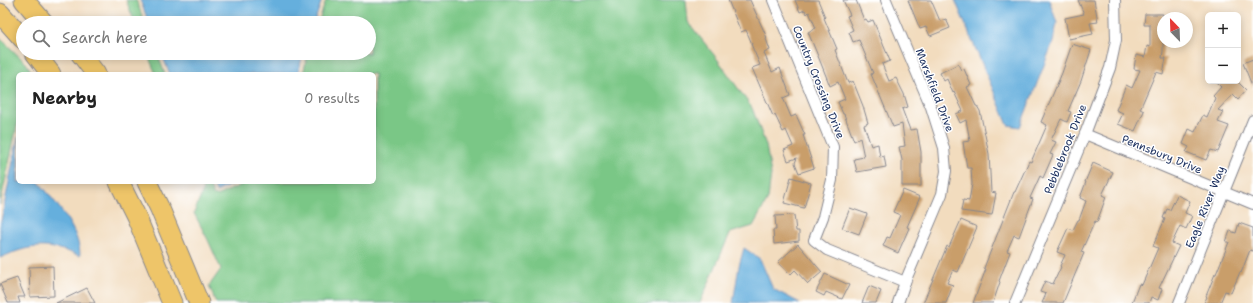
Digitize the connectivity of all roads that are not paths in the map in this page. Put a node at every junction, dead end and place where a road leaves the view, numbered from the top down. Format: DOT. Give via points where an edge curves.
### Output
graph roads {
  1 [pos="24,0"];
  2 [pos="38,0"];
  3 [pos="773,0"];
  4 [pos="886,0"];
  5 [pos="1115,0"];
  6 [pos="0,13"];
  7 [pos="38,16"];
  8 [pos="51,16"];
  9 [pos="16,31"];
  10 [pos="40,60"];
  11 [pos="73,60"];
  12 [pos="85,60"];
  13 [pos="49,72"];
  14 [pos="82,72"];
  15 [pos="94,72"];
  16 [pos="1253,120"];
  17 [pos="1085,134"];
  18 [pos="120,184"];
  19 [pos="147,184"];
  20 [pos="159,184"];
  21 [pos="1224,192"];
  22 [pos="1253,204"];
  23 [pos="905,282"];
  24 [pos="172,303"];
  25 [pos="199,303"];
  26 [pos="209,303"];
  27 [pos="898,303"];
  28 [pos="1015,303"];
  29 [pos="1179,303"];
  1 -- 7 [label="highway"];
  2 -- 8 [label="highway"];
  3 -- 23 [label="street, Country Crossing Drive" via="833,147 832,180 823,217 814,240 826,250"];
  4 -- 23 [label="street, Marshfield Drive" via="931,107 944,148 946,171 942,194"];
  5 -- 17 [label="street, Pebblebrook Drive" via="1116,40 1110,68"];
  6 -- 9 [label="highway"];
  10 -- 13 [label="highway"];
  11 -- 14 [label="highway"];
  12 -- 15 [label="highway"];
  16 -- 21 [label="street, Eagle River Way"];
  17 -- 21 [label="street, Pennsbury Drive"];
  17 -- 28 [label="street, Pebblebrook Drive"];
  18 -- 24 [label="highway"];
  19 -- 25 [label="highway"];
  20 -- 26 [label="highway"];
  21 -- 22 [label="street, Pennsbury Drive"];
  21 -- 29 [label="street, Eagle River Way"];
  23 -- 27 [label="street, Marshfield Drive"];
}
